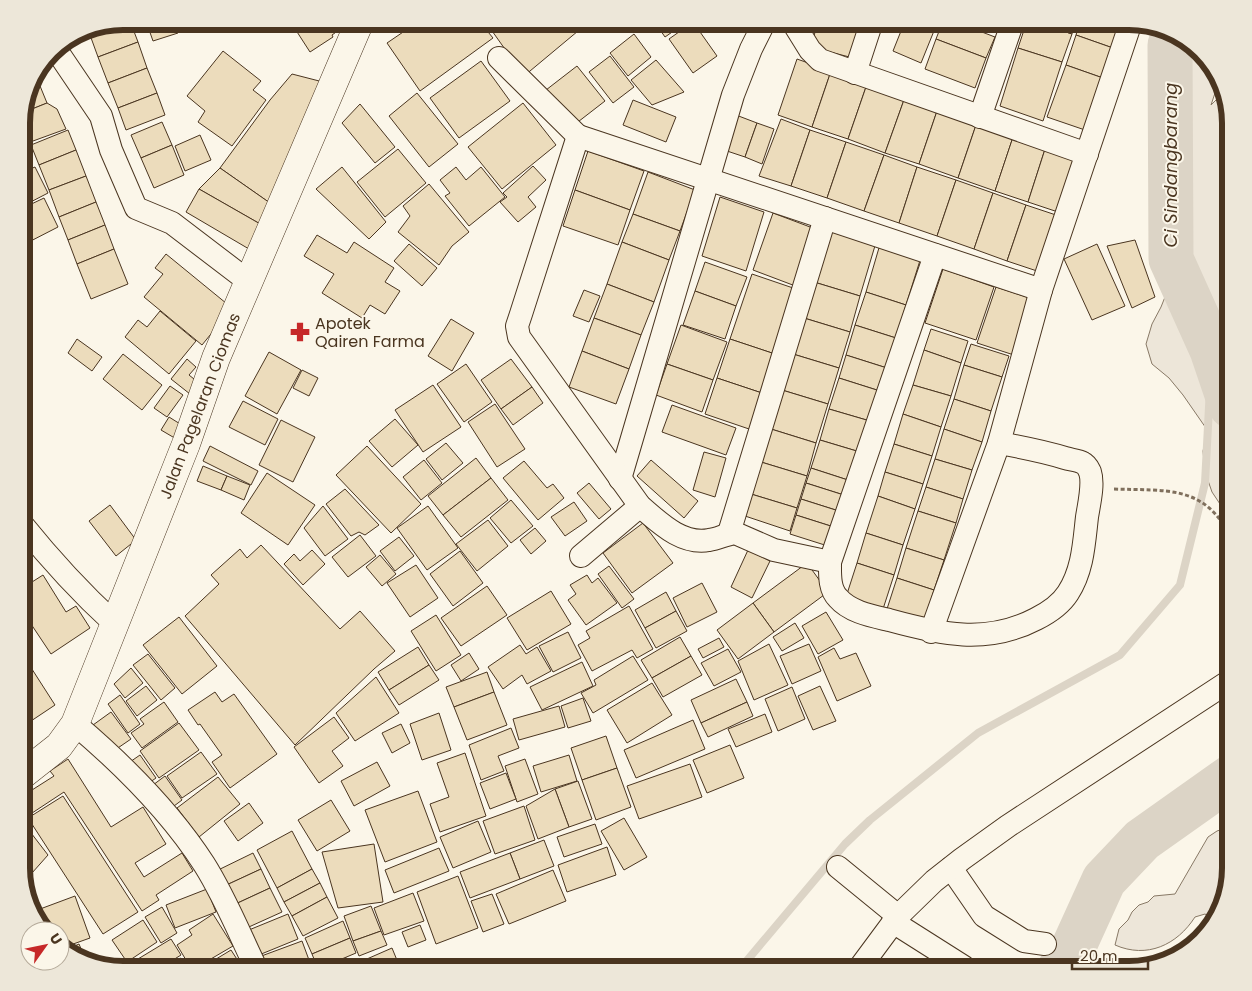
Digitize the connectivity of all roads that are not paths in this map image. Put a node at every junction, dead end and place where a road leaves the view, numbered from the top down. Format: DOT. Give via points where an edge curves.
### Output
graph roads {
  1 [pos="356,30"];
  2 [pos="761,30"];
  3 [pos="798,30"];
  4 [pos="869,30"];
  5 [pos="1010,30"];
  6 [pos="1128,30"];
  7 [pos="60,55"];
  8 [pos="499,58"];
  9 [pos="855,73"];
  10 [pos="980,117"];
  11 [pos="578,136"];
  12 [pos="1087,154"];
  13 [pos="709,179"];
  14 [pos="825,218"];
  15 [pos="935,255"];
  16 [pos="248,281"];
  17 [pos="1041,290"];
  18 [pos="998,443"];
  19 [pos="620,479"];
  20 [pos="640,506"];
  21 [pos="30,533"];
  22 [pos="729,533"];
  23 [pos="580,556"];
  24 [pos="830,562"];
  25 [pos="114,623"];
  26 [pos="930,632"];
  27 [pos="1222,686"];
  28 [pos="75,724"];
  29 [pos="30,770"];
  30 [pos="838,867"];
  31 [pos="951,868"];
  32 [pos="896,919"];
  33 [pos="1045,944"];
  34 [pos="252,961"];
  35 [pos="865,961"];
  36 [pos="956,961"];
  1 -- 16 [label="main road, Jalan Pagelaran Ciomas"];
  2 -- 13 [label="street" via="733,95"];
  3 -- 9 [label="street" via="820,60"];
  4 -- 9 [label="street"];
  5 -- 10 [label="street"];
  6 -- 12 [label="street"];
  7 -- 16 [label="street" via="101,116 111,150 136,208 172,223"];
  8 -- 11 [label="street"];
  9 -- 10 [label="street"];
  10 -- 12 [label="street"];
  11 -- 13 [label="street"];
  11 -- 19 [label="street" via="517,326 519,336"];
  12 -- 17 [label="street"];
  13 -- 14 [label="street"];
  13 -- 19 [label="street"];
  14 -- 15 [label="street"];
  14 -- 22 [label="street"];
  15 -- 17 [label="street"];
  15 -- 24 [label="street"];
  16 -- 25 [label="main road, Jalan Pagelaran Ciomas"];
  17 -- 18 [label="street"];
  18 -- 26 [label="street"];
  18 -- 26 [label="street" via="1036,449 1085,464 1091,474 1082,558 1074,583 1062,600 1044,614 995,634"];
  19 -- 20 [label="street"];
  20 -- 22 [label="street" via="684,538 699,542"];
  20 -- 23 [label="street"];
  21 -- 25 [label="street" via="70,582"];
  22 -- 24 [label="street" via="743,535 774,550"];
  24 -- 26 [label="street" via="834,593 845,605"];
  25 -- 28 [label="main road, Jalan Pagelaran Ciomas"];
  27 -- 31 [label="street" via="1008,826"];
  28 -- 29 [label="main road, Jalan Pagelaran Ciomas" via="59,746"];
  28 -- 34 [label="street" via="156,802 187,840 205,866"];
  30 -- 32 [label="street"];
  31 -- 32 [label="street"];
  31 -- 33 [label="street" via="984,916 1024,941"];
  32 -- 35 [label="street"];
  32 -- 36 [label="street"];
}
